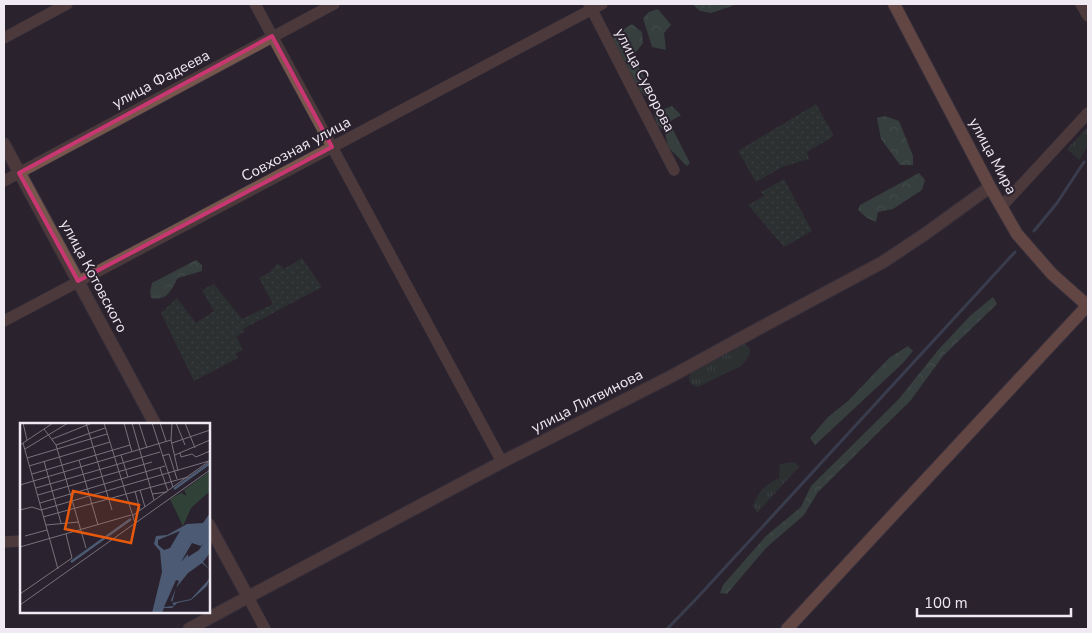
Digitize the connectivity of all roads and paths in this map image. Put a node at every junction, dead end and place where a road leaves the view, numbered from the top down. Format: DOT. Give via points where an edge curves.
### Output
graph roads {
  1 [pos="67,4"];
  2 [pos="255,4"];
  3 [pos="334,4"];
  4 [pos="894,4"];
  5 [pos="1082,4"];
  6 [pos="595,6"];
  7 [pos="1088,16"];
  8 [pos="272,36"];
  9 [pos="4,38"];
  10 [pos="1088,113"];
  11 [pos="4,144"];
  12 [pos="332,147"];
  13 [pos="674,170"];
  14 [pos="19,173"];
  15 [pos="4,182"];
  16 [pos="990,187"];
  17 [pos="1002,206"];
  18 [pos="78,281"];
  19 [pos="1088,305"];
  20 [pos="4,321"];
  21 [pos="154,423"];
  22 [pos="502,462"];
  23 [pos="210,527"];
  24 [pos="20,541"];
  25 [pos="4,542"];
  26 [pos="248,597"];
  27 [pos="189,629"];
  28 [pos="266,629"];
  29 [pos="787,629"];
  1 -- 9 [label="street"];
  2 -- 8 [label="street"];
  3 -- 8 [label="street, улица Фадеева"];
  4 -- 16 [label="main road, улица Мира"];
  5 -- 7 [label="street"];
  6 -- 12 [label="street, Совхозная улица"];
  6 -- 13 [label="street, улица Суворова"];
  8 -- 12 [label="street"];
  8 -- 14 [label="street, улица Фадеева"];
  10 -- 17 [label="street"];
  11 -- 14 [label="street, улица Котовского"];
  12 -- 18 [label="street, Совхозная улица"];
  12 -- 22 [label="street"];
  14 -- 15 [label="street, улица Фадеева"];
  14 -- 18 [label="street, улица Котовского"];
  16 -- 17 [label="main road, улица Мира"];
  16 -- 22 [label="street, улица Литвинова" via="884,262 672,376"];
  17 -- 19 [label="main road, улица Мира" via="1017,234 1052,274"];
  18 -- 20 [label="street, Совхозная улица"];
  18 -- 21 [label="street, улица Котовского"];
  19 -- 29 [label="main road"];
  22 -- 26 [label="street, улица Литвинова"];
  23 -- 26 [label="street"];
  24 -- 25 [label="street"];
  26 -- 27 [label="street, улица Литвинова"];
  26 -- 28 [label="street"];
}
